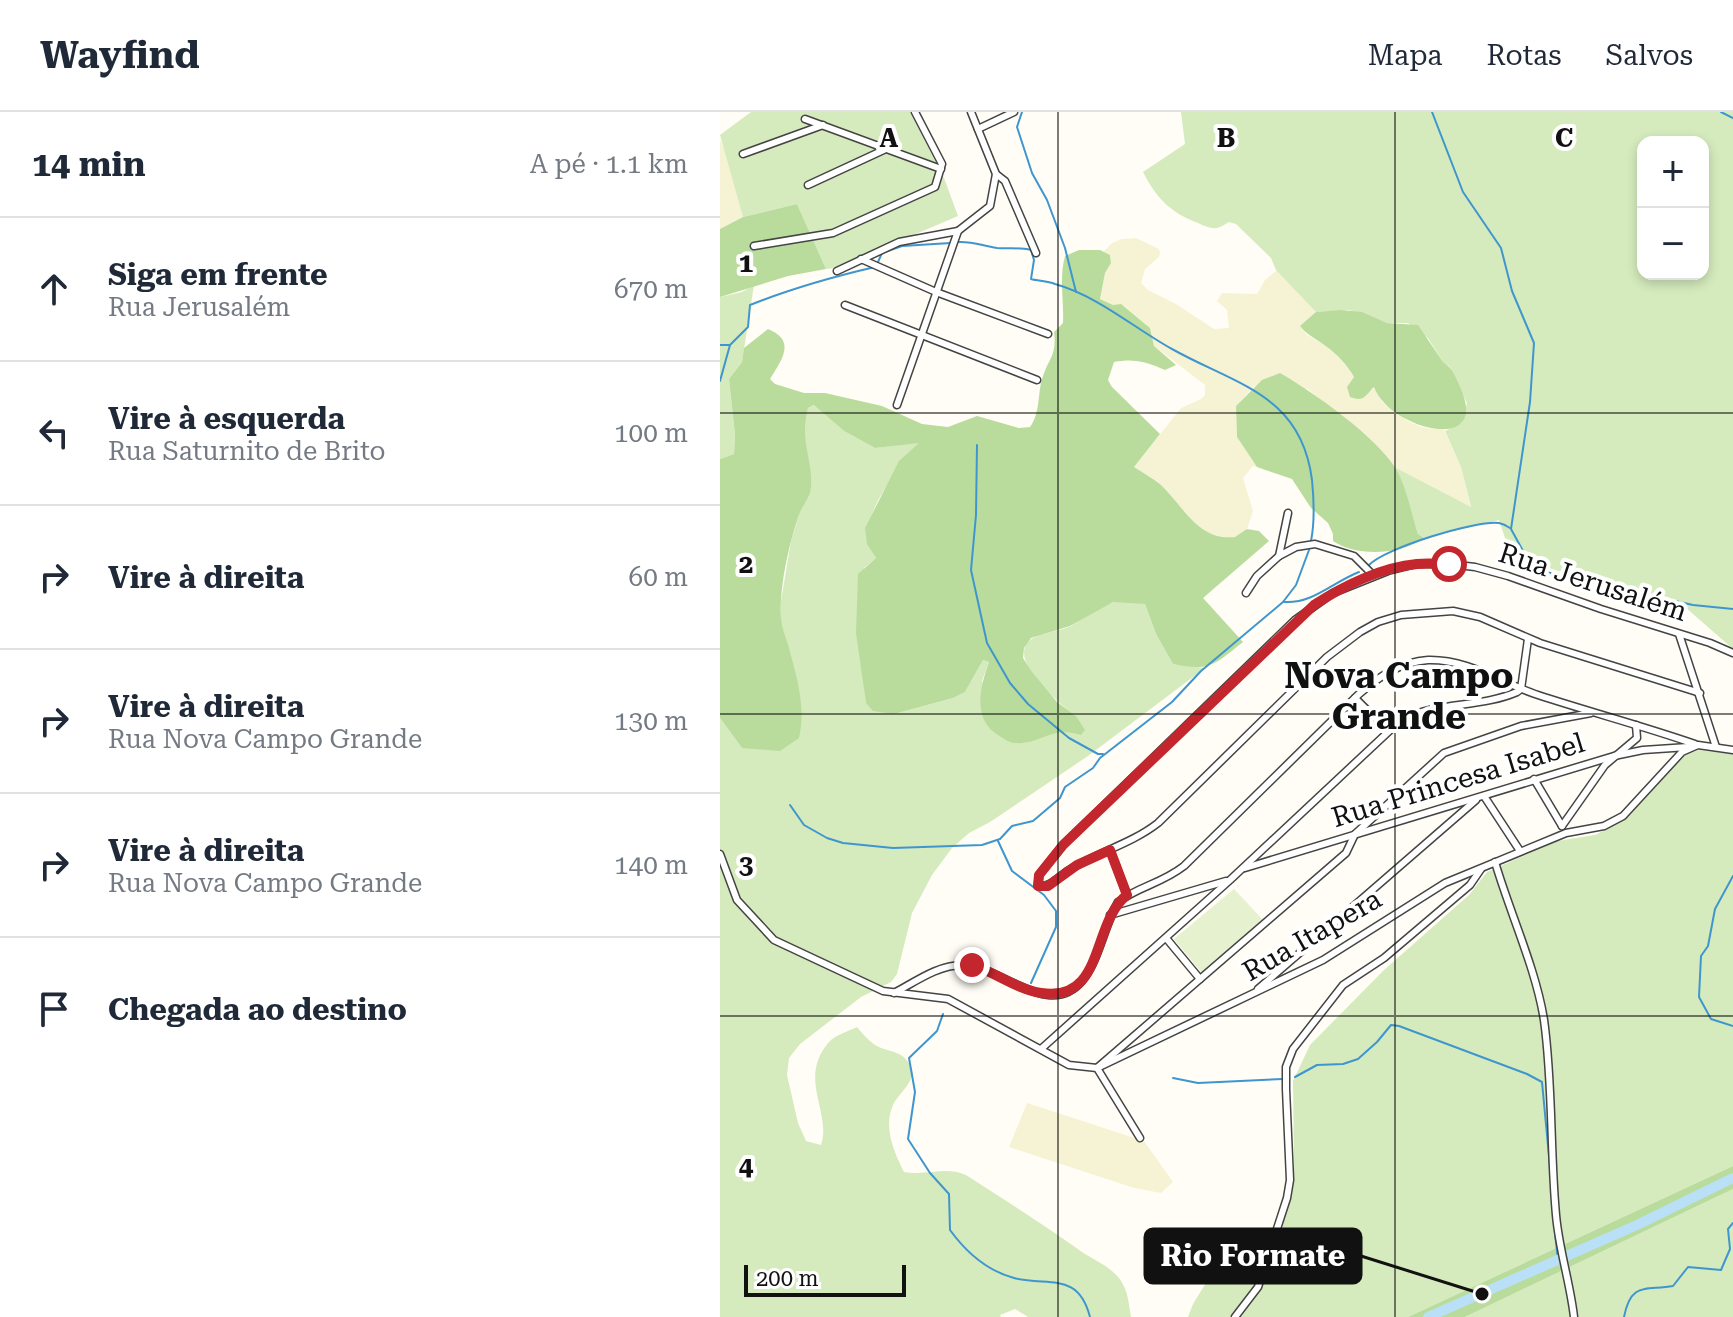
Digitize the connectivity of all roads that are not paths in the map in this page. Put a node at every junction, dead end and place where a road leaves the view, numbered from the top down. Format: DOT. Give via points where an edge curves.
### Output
graph roads {
  1 [pos="915,112"];
  2 [pos="971,112"];
  3 [pos="1014,112"];
  4 [pos="805,119"];
  5 [pos="823,125"];
  6 [pos="978,129"];
  7 [pos="888,148"];
  8 [pos="743,154"];
  9 [pos="941,169"];
  10 [pos="996,174"];
  11 [pos="808,185"];
  12 [pos="958,231"];
  13 [pos="754,246"];
  14 [pos="1036,253"];
  15 [pos="861,259"];
  16 [pos="837,271"];
  17 [pos="936,292"];
  18 [pos="845,305"];
  19 [pos="1048,334"];
  20 [pos="921,335"];
  21 [pos="1037,380"];
  22 [pos="897,405"];
  23 [pos="1288,513"];
  24 [pos="1279,556"];
  25 [pos="1374,576"];
  26 [pos="1246,593"];
  27 [pos="1679,634"];
  28 [pos="1528,639"];
  29 [pos="1733,653"];
  30 [pos="1521,689"];
  31 [pos="1700,693"];
  32 [pos="1355,698"];
  33 [pos="1595,713"];
  34 [pos="1636,725"];
  35 [pos="1388,731"];
  36 [pos="1694,746"];
  37 [pos="1716,747"];
  38 [pos="1733,750"];
  39 [pos="1614,756"];
  40 [pos="1534,779"];
  41 [pos="1481,796"];
  42 [pos="1564,829"];
  43 [pos="1355,834"];
  44 [pos="1110,850"];
  45 [pos="1520,851"];
  46 [pos="720,854"];
  47 [pos="1495,862"];
  48 [pos="1481,869"];
  49 [pos="1241,870"];
  50 [pos="1230,880"];
  51 [pos="1127,895"];
  52 [pos="1110,915"];
  53 [pos="1166,938"];
  54 [pos="1200,979"];
  55 [pos="894,993"];
  56 [pos="1251,996"];
  57 [pos="1041,1049"];
  58 [pos="1097,1068"];
  59 [pos="1140,1138"];
  60 [pos="1235,1317"];
  61 [pos="1574,1317"];
  1 -- 9 [label="street"];
  2 -- 6 [label="street"];
  3 -- 6 [label="street"];
  4 -- 5 [label="street"];
  5 -- 7 [label="street"];
  5 -- 8 [label="street"];
  6 -- 10 [label="street"];
  7 -- 9 [label="street"];
  7 -- 11 [label="street"];
  9 -- 13 [label="street" via="935,187 833,233"];
  10 -- 12 [label="street" via="990,206"];
  10 -- 14 [label="street" via="1005,181"];
  12 -- 15 [label="street" via="899,242"];
  12 -- 17 [label="street"];
  15 -- 16 [label="street"];
  15 -- 17 [label="street"];
  17 -- 19 [label="street"];
  17 -- 20 [label="street"];
  18 -- 20 [label="street"];
  20 -- 21 [label="street"];
  20 -- 22 [label="street"];
  23 -- 24 [label="street"];
  24 -- 25 [label="street" via="1315,544 1354,556"];
  24 -- 26 [label="street"];
  25 -- 27 [label="street, Rua Jerusalém" via="1416,564 1475,567"];
  25 -- 44 [label="street, Rua Jerusalém" via="1333,593 1295,620 1063,845 1039,875 1038,886 1048,886"];
  27 -- 29 [label="street, Rua Jerusalém"];
  27 -- 31 [label="street"];
  28 -- 30 [label="street"];
  28 -- 31 [label="street"];
  28 -- 44 [label="street" via="1453,611 1378,622 1327,657 1158,823"];
  30 -- 32 [label="street" via="1475,668 1425,660 1388,672"];
  30 -- 33 [label="street"];
  30 -- 35 [label="street" via="1418,712"];
  31 -- 37 [label="street"];
  32 -- 35 [label="street"];
  32 -- 51 [label="street" via="1184,866"];
  33 -- 34 [label="street"];
  33 -- 43 [label="street" via="1521,726 1444,753"];
  34 -- 36 [label="street"];
  34 -- 39 [label="street" via="1637,738"];
  35 -- 49 [label="street"];
  36 -- 37 [label="street"];
  36 -- 39 [label="street, Rua Princesa Isabel"];
  36 -- 42 [label="street, Rua Itapera" via="1671,761 1623,816 1604,826"];
  37 -- 38 [label="street"];
  39 -- 40 [label="street, Rua Princesa Isabel"];
  39 -- 42 [label="street"];
  40 -- 41 [label="street, Rua Princesa Isabel"];
  40 -- 42 [label="street"];
  41 -- 43 [label="street, Rua Princesa Isabel"];
  41 -- 45 [label="street"];
  41 -- 56 [label="street"];
  42 -- 45 [label="street, Rua Itapera"];
  43 -- 49 [label="street, Rua Princesa Isabel"];
  43 -- 54 [label="street" via="1346,853"];
  44 -- 51 [label="street"];
  45 -- 47 [label="street, Rua Itapera"];
  46 -- 55 [label="street" via="737,900 774,940"];
  47 -- 48 [label="street, Rua Itapera"];
  47 -- 61 [label="street" via="1544,1020 1552,1084 1556,1213"];
  48 -- 56 [label="street, Rua Itapera" via="1445,883 1347,946"];
  48 -- 60 [label="street" via="1470,885 1384,958 1343,985 1293,1049 1286,1067 1287,1198 1258,1287"];
  49 -- 50 [label="street"];
  50 -- 52 [label="street"];
  50 -- 53 [label="street"];
  51 -- 52 [label="street"];
  52 -- 55 [label="street" via="1084,979 1066,992 1039,993 983,968 960,965 944,967"];
  53 -- 54 [label="street"];
  53 -- 57 [label="street"];
  54 -- 58 [label="street"];
  55 -- 57 [label="street" via="948,999"];
  56 -- 58 [label="street, Rua Itapera"];
  57 -- 58 [label="street" via="1069,1065"];
  58 -- 59 [label="street"];
}
